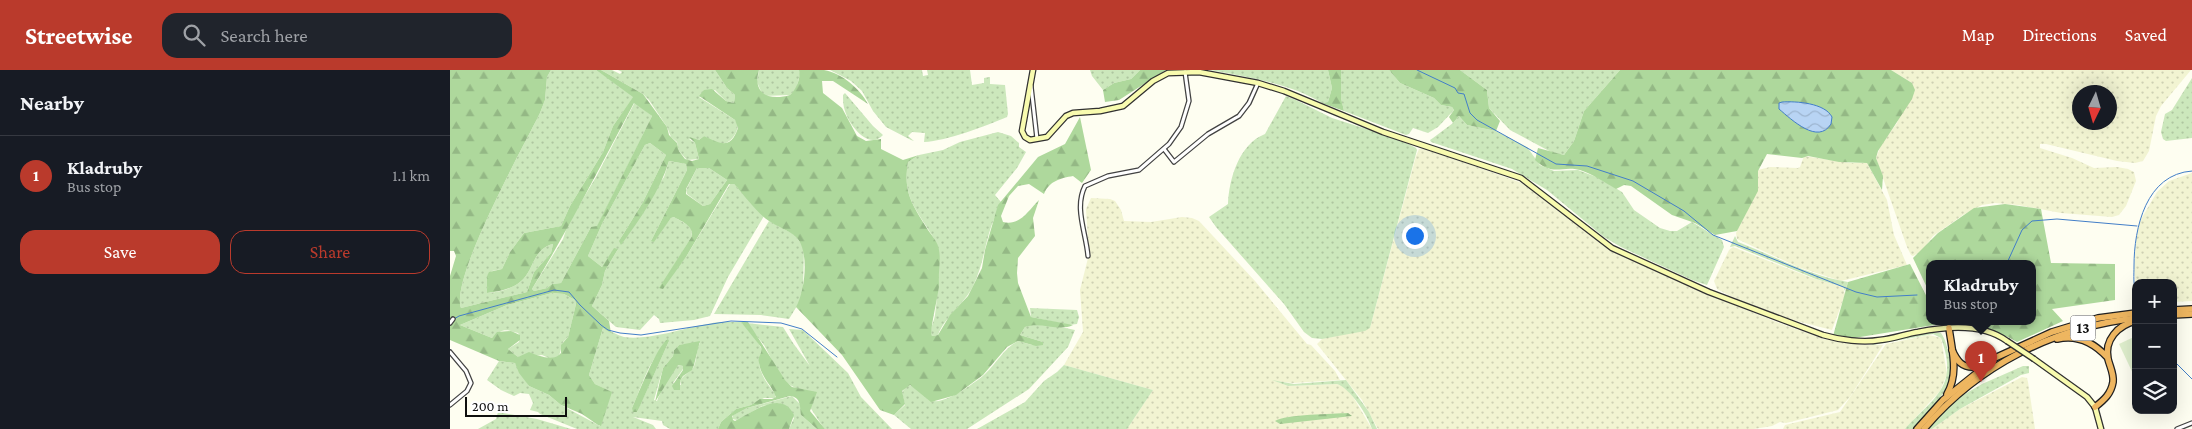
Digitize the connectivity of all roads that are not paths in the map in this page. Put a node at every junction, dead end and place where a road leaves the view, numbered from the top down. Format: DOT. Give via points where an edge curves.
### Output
graph roads {
  1 [pos="1034,70"];
  2 [pos="1185,72"];
  3 [pos="1258,83"];
  4 [pos="1031,84"];
  5 [pos="1037,140"];
  6 [pos="1164,149"];
  7 [pos="1088,256"];
  8 [pos="2192,308"];
  9 [pos="2177,310"];
  10 [pos="2132,314"];
  11 [pos="2192,314"];
  12 [pos="2177,315"];
  13 [pos="453,319"];
  14 [pos="2132,321"];
  15 [pos="2132,322"];
  16 [pos="450,323"];
  17 [pos="1949,328"];
  18 [pos="1952,350"];
  19 [pos="450,352"];
  20 [pos="2009,355"];
  21 [pos="2108,357"];
  22 [pos="1943,400"];
  23 [pos="450,405"];
  24 [pos="2095,408"];
  25 [pos="2192,423"];
  26 [pos="1917,429"];
  27 [pos="1924,429"];
  28 [pos="2100,429"];
  29 [pos="2177,429"];
  1 -- 4 [label="street"];
  2 -- 3 [label="street"];
  2 -- 5 [label="street" via="1158,77 1115,109 1073,112 1051,134"];
  2 -- 6 [label="street" via="1189,95 1186,114 1175,137"];
  3 -- 6 [label="street" via="1239,116 1208,134 1174,162"];
  3 -- 17 [label="street" via="1383,132 1521,178 1612,248 1709,292 1832,338 1872,341"];
  4 -- 5 [label="street"];
  4 -- 5 [label="street" via="1022,131 1026,138"];
  6 -- 7 [label="street" via="1139,170 1108,176 1085,186 1079,207"];
  8 -- 9 [label="highway"];
  10 -- 20 [label="highway, 13" via="2052,332"];
  11 -- 12 [label="highway"];
  13 -- 16 [label="street"];
  14 -- 20 [label="highway, 13" via="2079,328"];
  15 -- 21 [label="highway" via="2114,333"];
  17 -- 18 [label="highway"];
  17 -- 24 [label="street, bridge" via="1978,328 1998,335 2087,397"];
  18 -- 20 [label="highway" via="1960,363 1970,368"];
  18 -- 22 [label="highway" via="1954,378"];
  19 -- 23 [label="street" via="466,371 471,383 467,391"];
  20 -- 21 [label="highway" via="2067,337 2086,341"];
  20 -- 22 [label="highway, 13" via="1984,367"];
  20 -- 27 [label="highway, 13" via="1964,389"];
  21 -- 24 [label="highway" via="2113,383 2107,397"];
  22 -- 26 [label="highway, 13"];
  24 -- 28 [label="street"];
  25 -- 29 [label="street"];
}
